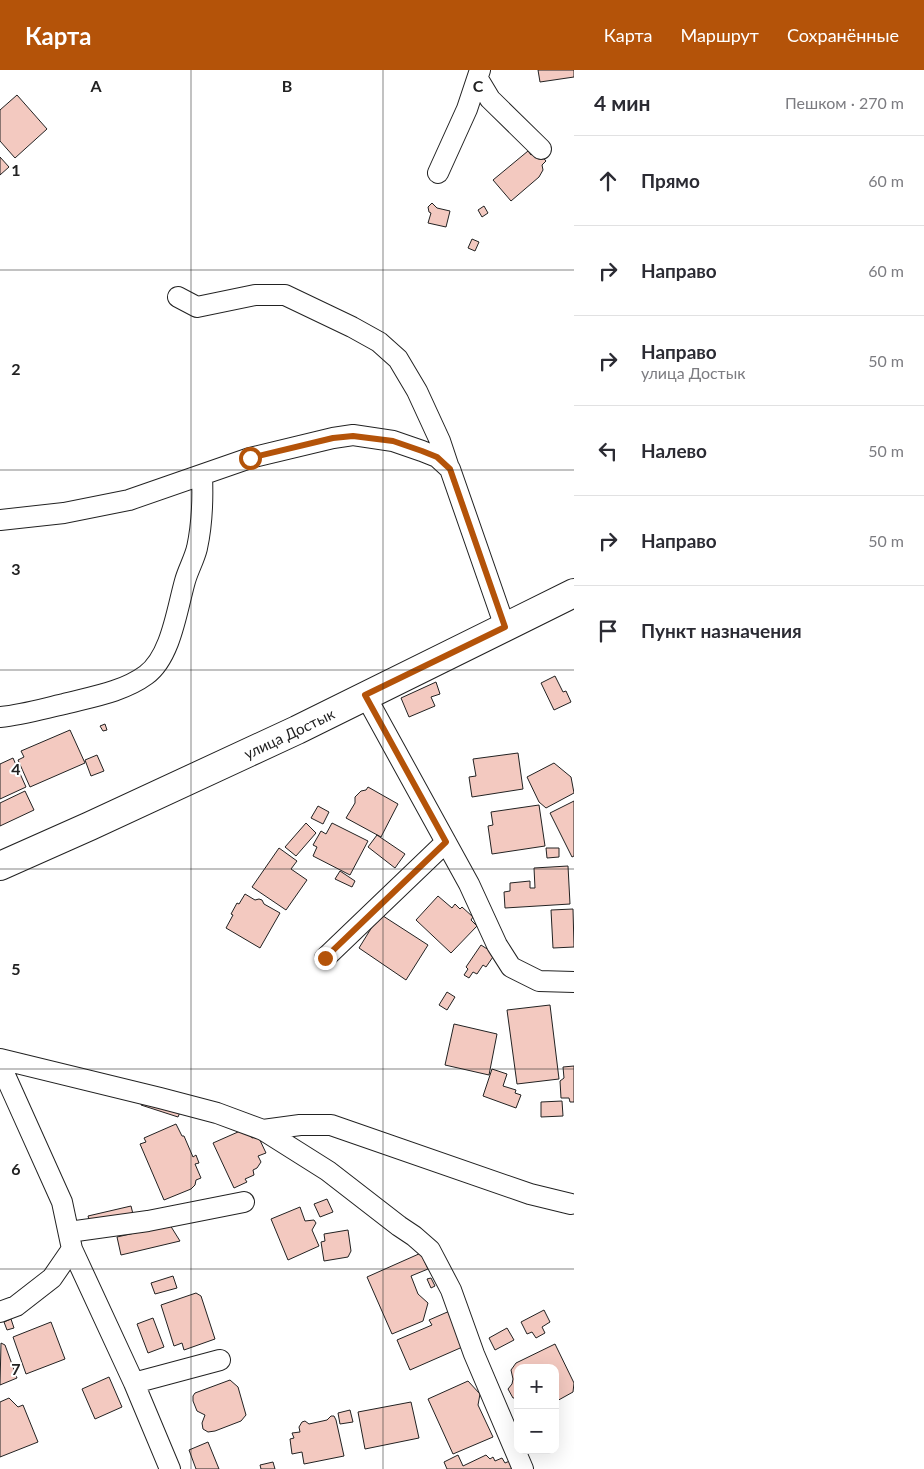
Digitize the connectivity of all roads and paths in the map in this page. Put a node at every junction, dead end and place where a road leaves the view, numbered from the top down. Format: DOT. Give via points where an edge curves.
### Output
graph roads {
  1 [pos="479,75"];
  2 [pos="540,149"];
  3 [pos="438,173"];
  4 [pos="178,297"];
  5 [pos="450,469"];
  6 [pos="202,476"];
  7 [pos="2,521"];
  8 [pos="574,593"];
  9 [pos="505,627"];
  10 [pos="365,695"];
  11 [pos="0,717"];
  12 [pos="446,842"];
  13 [pos="0,866"];
  14 [pos="325,958"];
  15 [pos="574,982"];
  16 [pos="0,1058"];
  17 [pos="0,1064"];
  18 [pos="263,1130"];
  19 [pos="244,1202"];
  20 [pos="571,1204"];
  21 [pos="71,1240"];
  22 [pos="0,1312"];
  23 [pos="220,1360"];
  24 [pos="134,1383"];
  25 [pos="170,1469"];
  26 [pos="523,1469"];
  1 -- 2 [label="street" via="490,99"];
  1 -- 3 [label="street"];
  4 -- 5 [label="street" via="197,307 255,295 285,296 379,342 398,358 417,391"];
  5 -- 6 [label="street" via="437,457 393,441 353,436 250,458"];
  5 -- 9 [label="street"];
  6 -- 7 [label="street" via="129,500"];
  6 -- 11 [label="street" via="196,550 159,662 147,675 103,694 25,714"];
  8 -- 9 [label="main road, улица Достык"];
  9 -- 10 [label="main road, улица Достык"];
  10 -- 12 [label="street"];
  10 -- 13 [label="main road, улица Достык"];
  12 -- 14 [label="street"];
  12 -- 15 [label="street" via="511,967 539,981"];
  16 -- 18 [label="street" via="216,1113"];
  17 -- 21 [label="street" via="62,1202"];
  18 -- 20 [label="street" via="300,1125 331,1126 530,1194"];
  18 -- 26 [label="street" via="328,1171 430,1250 451,1290 474,1354"];
  19 -- 21 [label="street"];
  21 -- 22 [label="street" via="52,1278 16,1306"];
  21 -- 24 [label="street"];
  23 -- 24 [label="street"];
  24 -- 25 [label="street"];
}
